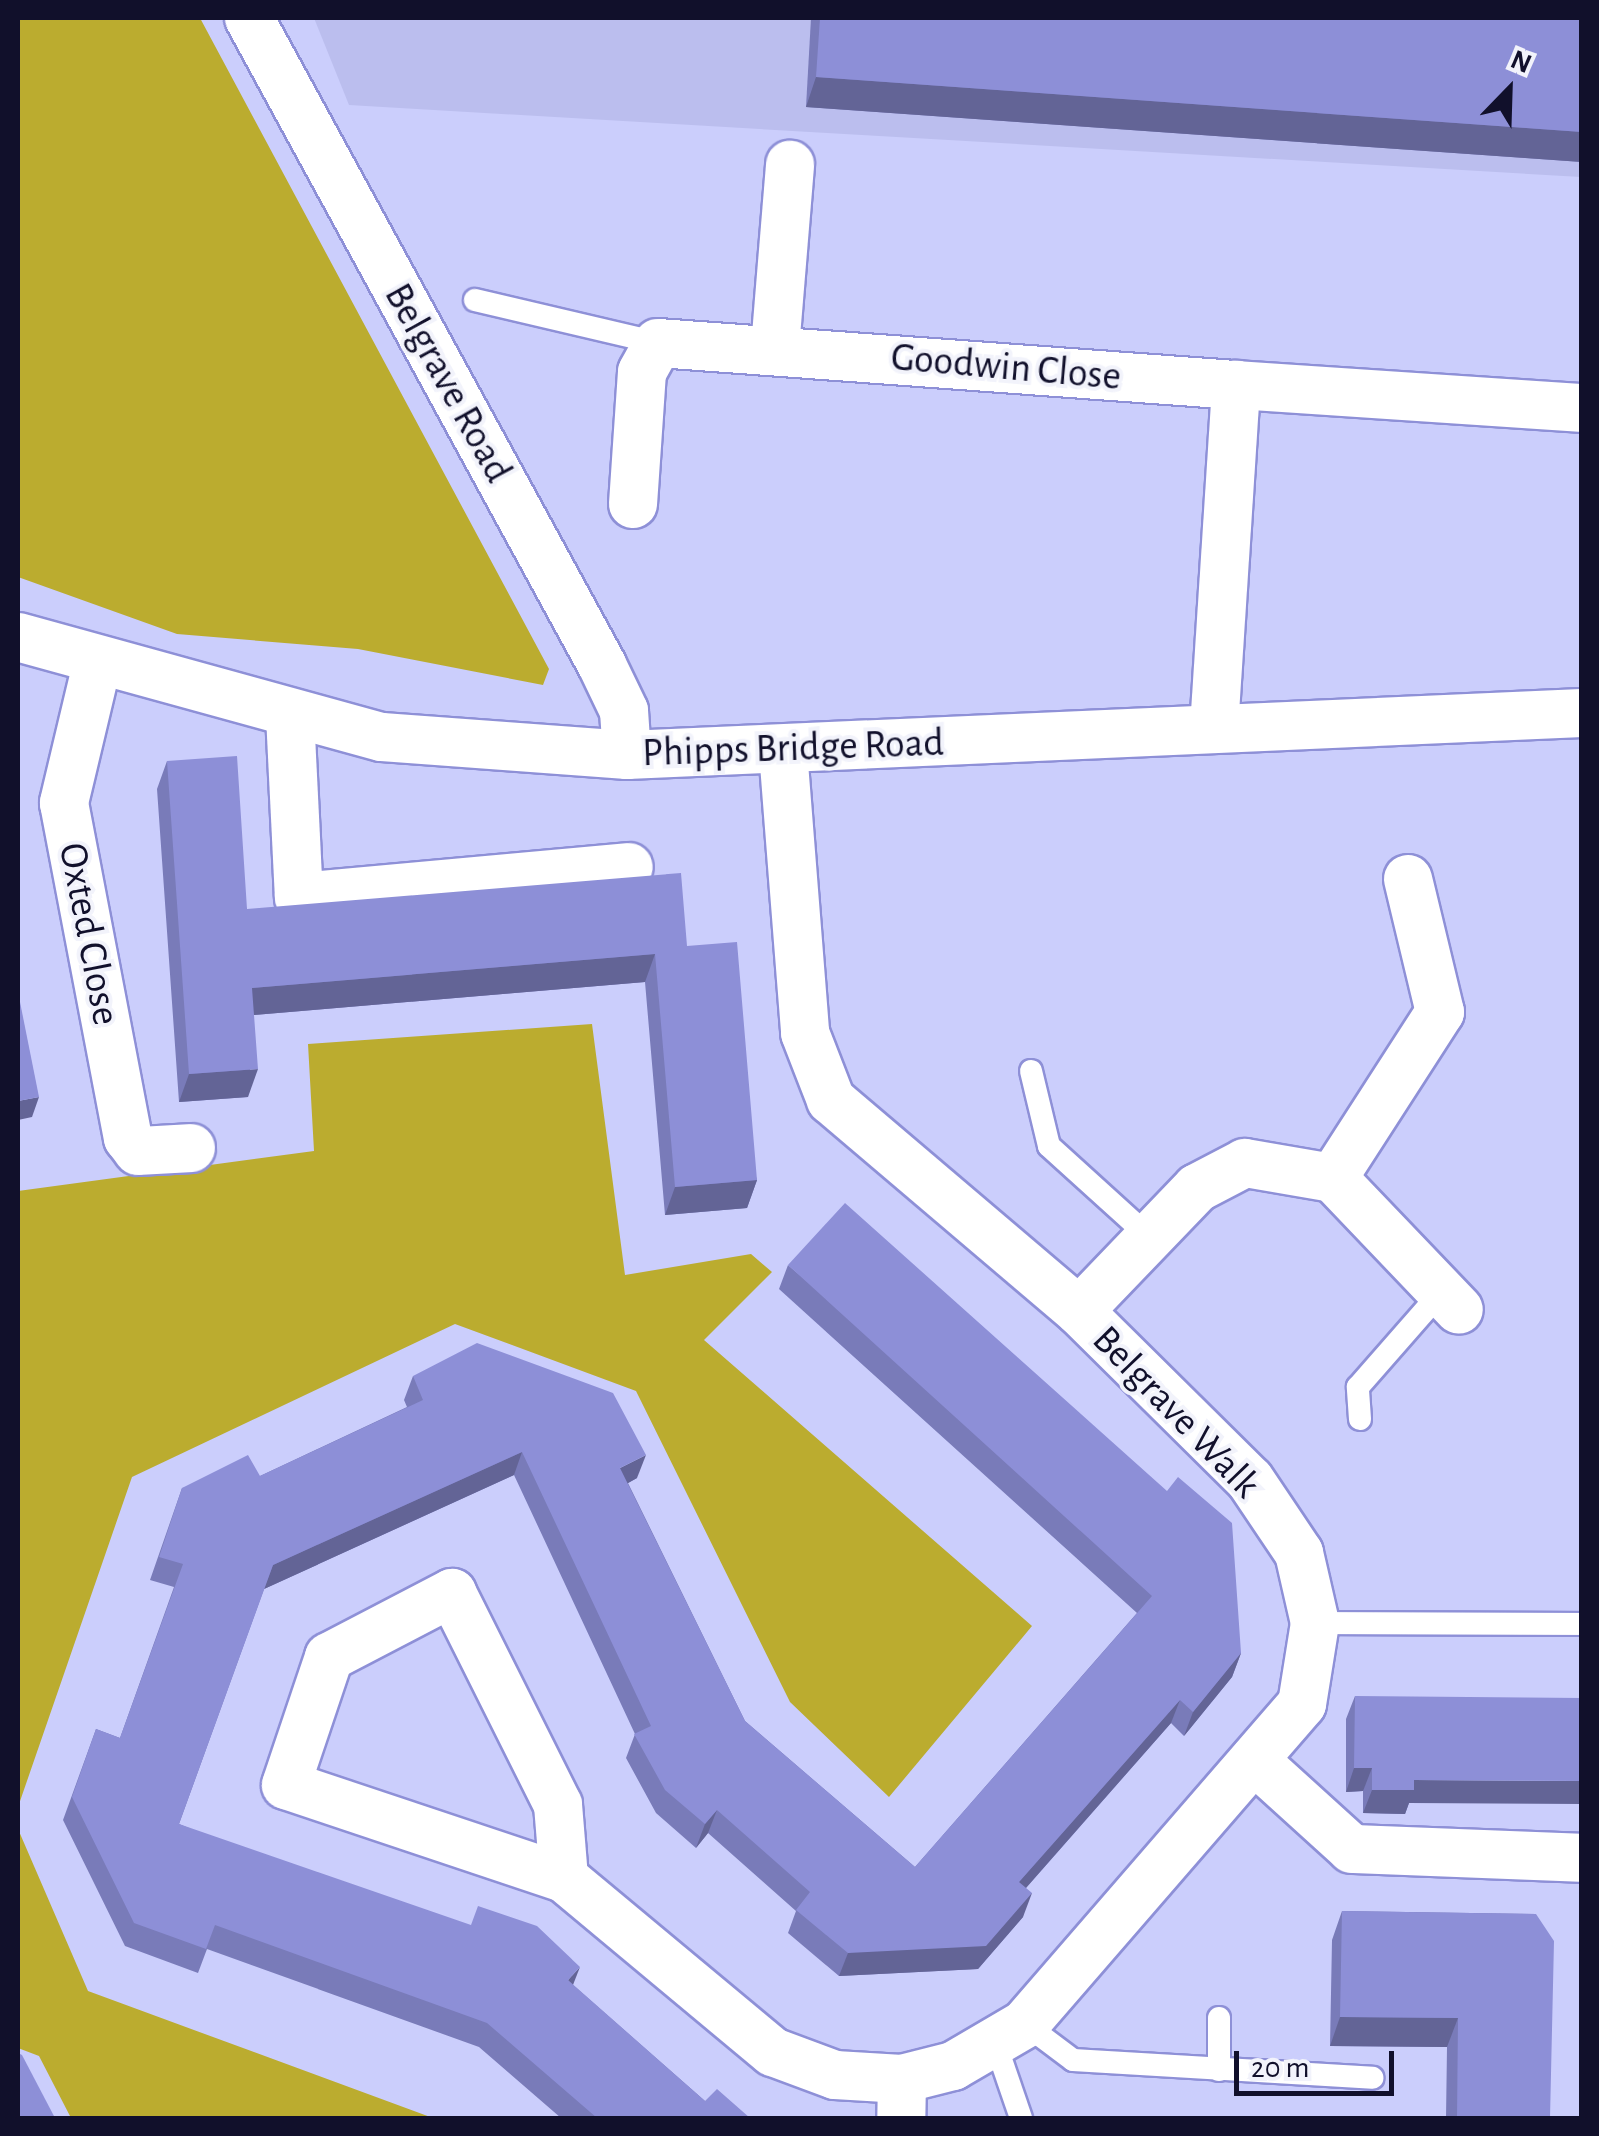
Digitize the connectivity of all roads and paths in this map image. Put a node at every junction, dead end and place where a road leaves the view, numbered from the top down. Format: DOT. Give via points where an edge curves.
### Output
graph roads {
  1 [pos="250,18"];
  2 [pos="790,165"];
  3 [pos="475,300"];
  4 [pos="658,343"];
  5 [pos="776,348"];
  6 [pos="1236,385"];
  7 [pos="1582,408"];
  8 [pos="634,504"];
  9 [pos="18,637"];
  10 [pos="97,664"];
  11 [pos="1582,713"];
  12 [pos="290,716"];
  13 [pos="1214,728"];
  14 [pos="783,750"];
  15 [pos="627,755"];
  16 [pos="629,867"];
  17 [pos="1408,878"];
  18 [pos="1030,1071"];
  19 [pos="190,1148"];
  20 [pos="1333,1178"];
  21 [pos="1147,1235"];
  22 [pos="1450,1301"];
  23 [pos="1079,1312"];
  24 [pos="1360,1419"];
  25 [pos="1314,1622"];
  26 [pos="1582,1624"];
  27 [pos="1254,1760"];
  28 [pos="1582,1858"];
  29 [pos="564,1878"];
  30 [pos="1219,2018"];
  31 [pos="1011,2034"];
  32 [pos="1219,2070"];
  33 [pos="1372,2078"];
  34 [pos="901,2099"];
  35 [pos="1021,2118"];
  1 -- 15 [label="street, Belgrave Road" via="602,665 624,711"];
  2 -- 5 [label="street"];
  3 -- 4 [label="lane"];
  4 -- 5 [label="street, Goodwin Close"];
  4 -- 8 [label="street" via="642,372"];
  5 -- 6 [label="street, Goodwin Close"];
  6 -- 7 [label="street, Goodwin Close"];
  6 -- 13 [label="street"];
  9 -- 10 [label="street, Phipps Bridge Road"];
  10 -- 12 [label="street, Phipps Bridge Road"];
  10 -- 19 [label="street, Oxted Close" via="64,803 124,1120 138,1151"];
  11 -- 13 [label="street, Phipps Bridge Road"];
  12 -- 15 [label="street, Phipps Bridge Road" via="444,745"];
  12 -- 16 [label="street" via="299,897"];
  13 -- 14 [label="street, Phipps Bridge Road"];
  14 -- 15 [label="street, Phipps Bridge Road"];
  14 -- 23 [label="street, Belgrave Walk" via="806,1033 831,1100"];
  17 -- 20 [label="street" via="1440,1012"];
  18 -- 21 [label="lane" via="1049,1146"];
  20 -- 21 [label="street" via="1245,1164 1181,1198"];
  20 -- 22 [label="street"];
  21 -- 23 [label="street"];
  22 -- 24 [label="lane" via="1358,1387"];
  23 -- 25 [label="street, Belgrave Walk" via="1250,1480 1299,1553"];
  25 -- 26 [label="lane"];
  25 -- 27 [label="street, Belgrave Walk" via="1302,1704"];
  27 -- 28 [label="street" via="1352,1848"];
  27 -- 31 [label="street, Belgrave Walk"];
  29 -- 29 [label="street" via="505,1865 286,1785 329,1657 452,1593 558,1806"];
  29 -- 34 [label="street" via="773,2052"];
  30 -- 32 [label="lane"];
  31 -- 32 [label="lane" via="1073,2060"];
  31 -- 34 [label="street, Belgrave Walk"];
  31 -- 35 [label="lane"];
  32 -- 33 [label="lane"];
}
